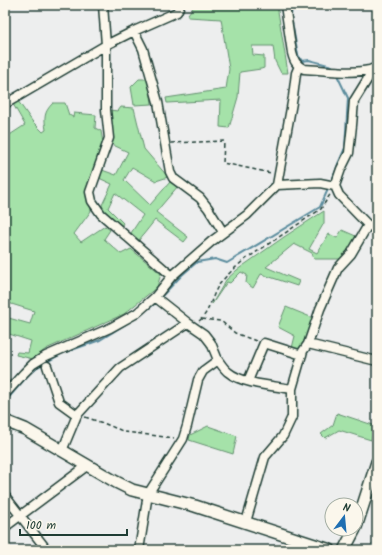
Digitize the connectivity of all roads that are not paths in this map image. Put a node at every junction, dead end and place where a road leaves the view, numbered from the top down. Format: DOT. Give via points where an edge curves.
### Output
graph roads {
  1 [pos="103,5"];
  2 [pos="180,5"];
  3 [pos="284,5"];
  4 [pos="134,31"];
  5 [pos="106,45"];
  6 [pos="299,66"];
  7 [pos="375,68"];
  8 [pos="5,104"];
  9 [pos="277,185"];
  10 [pos="332,185"];
  11 [pos="368,225"];
  12 [pos="377,227"];
  13 [pos="223,232"];
  14 [pos="172,276"];
  15 [pos="158,299"];
  16 [pos="191,324"];
  17 [pos="308,344"];
  18 [pos="302,355"];
  19 [pos="218,360"];
  20 [pos="377,361"];
  21 [pos="47,366"];
  22 [pos="248,381"];
  23 [pos="292,389"];
  24 [pos="5,394"];
  25 [pos="77,415"];
  26 [pos="5,421"];
  27 [pos="62,451"];
  28 [pos="377,462"];
  29 [pos="88,465"];
  30 [pos="148,494"];
  31 [pos="5,496"];
  32 [pos="364,503"];
  33 [pos="20,515"];
  34 [pos="246,522"];
  35 [pos="5,527"];
  36 [pos="351,537"];
  37 [pos="47,550"];
  38 [pos="139,550"];
  39 [pos="330,550"];
  40 [pos="344,550"];
  1 -- 5 [label="street"];
  2 -- 4 [label="street" via="177,12"];
  3 -- 6 [label="street" via="292,53"];
  4 -- 5 [label="street"];
  4 -- 13 [label="street" via="143,49 158,102 170,172 200,198"];
  5 -- 8 [label="street"];
  5 -- 14 [label="street" via="106,110 109,138 90,192 92,201 101,214"];
  6 -- 7 [label="street" via="304,69 335,71 365,71"];
  6 -- 9 [label="street"];
  7 -- 10 [label="street" via="354,101 349,153"];
  9 -- 10 [label="street"];
  9 -- 13 [label="street" via="247,215"];
  10 -- 11 [label="street"];
  11 -- 12 [label="street"];
  11 -- 17 [label="street" via="351,254 338,268"];
  13 -- 14 [label="street"];
  14 -- 15 [label="street"];
  15 -- 16 [label="street"];
  15 -- 24 [label="street" via="110,328 33,364"];
  16 -- 19 [label="street" via="211,343"];
  16 -- 25 [label="street" via="120,368"];
  17 -- 18 [label="street"];
  17 -- 20 [label="street"];
  18 -- 22 [label="street" via="264,343"];
  18 -- 23 [label="street"];
  19 -- 22 [label="street" via="233,376"];
  19 -- 30 [label="street" via="203,372 198,380 183,439"];
  21 -- 25 [label="street" via="59,402"];
  22 -- 23 [label="street"];
  23 -- 34 [label="street" via="292,417 283,436 265,457"];
  25 -- 27 [label="street"];
  26 -- 27 [label="street"];
  27 -- 29 [label="street"];
  28 -- 32 [label="street"];
  29 -- 30 [label="street" via="132,490"];
  29 -- 33 [label="street"];
  30 -- 34 [label="street"];
  30 -- 38 [label="street"];
  31 -- 33 [label="street"];
  33 -- 35 [label="street"];
  33 -- 37 [label="street"];
  34 -- 39 [label="street"];
  36 -- 40 [label="street"];
}
